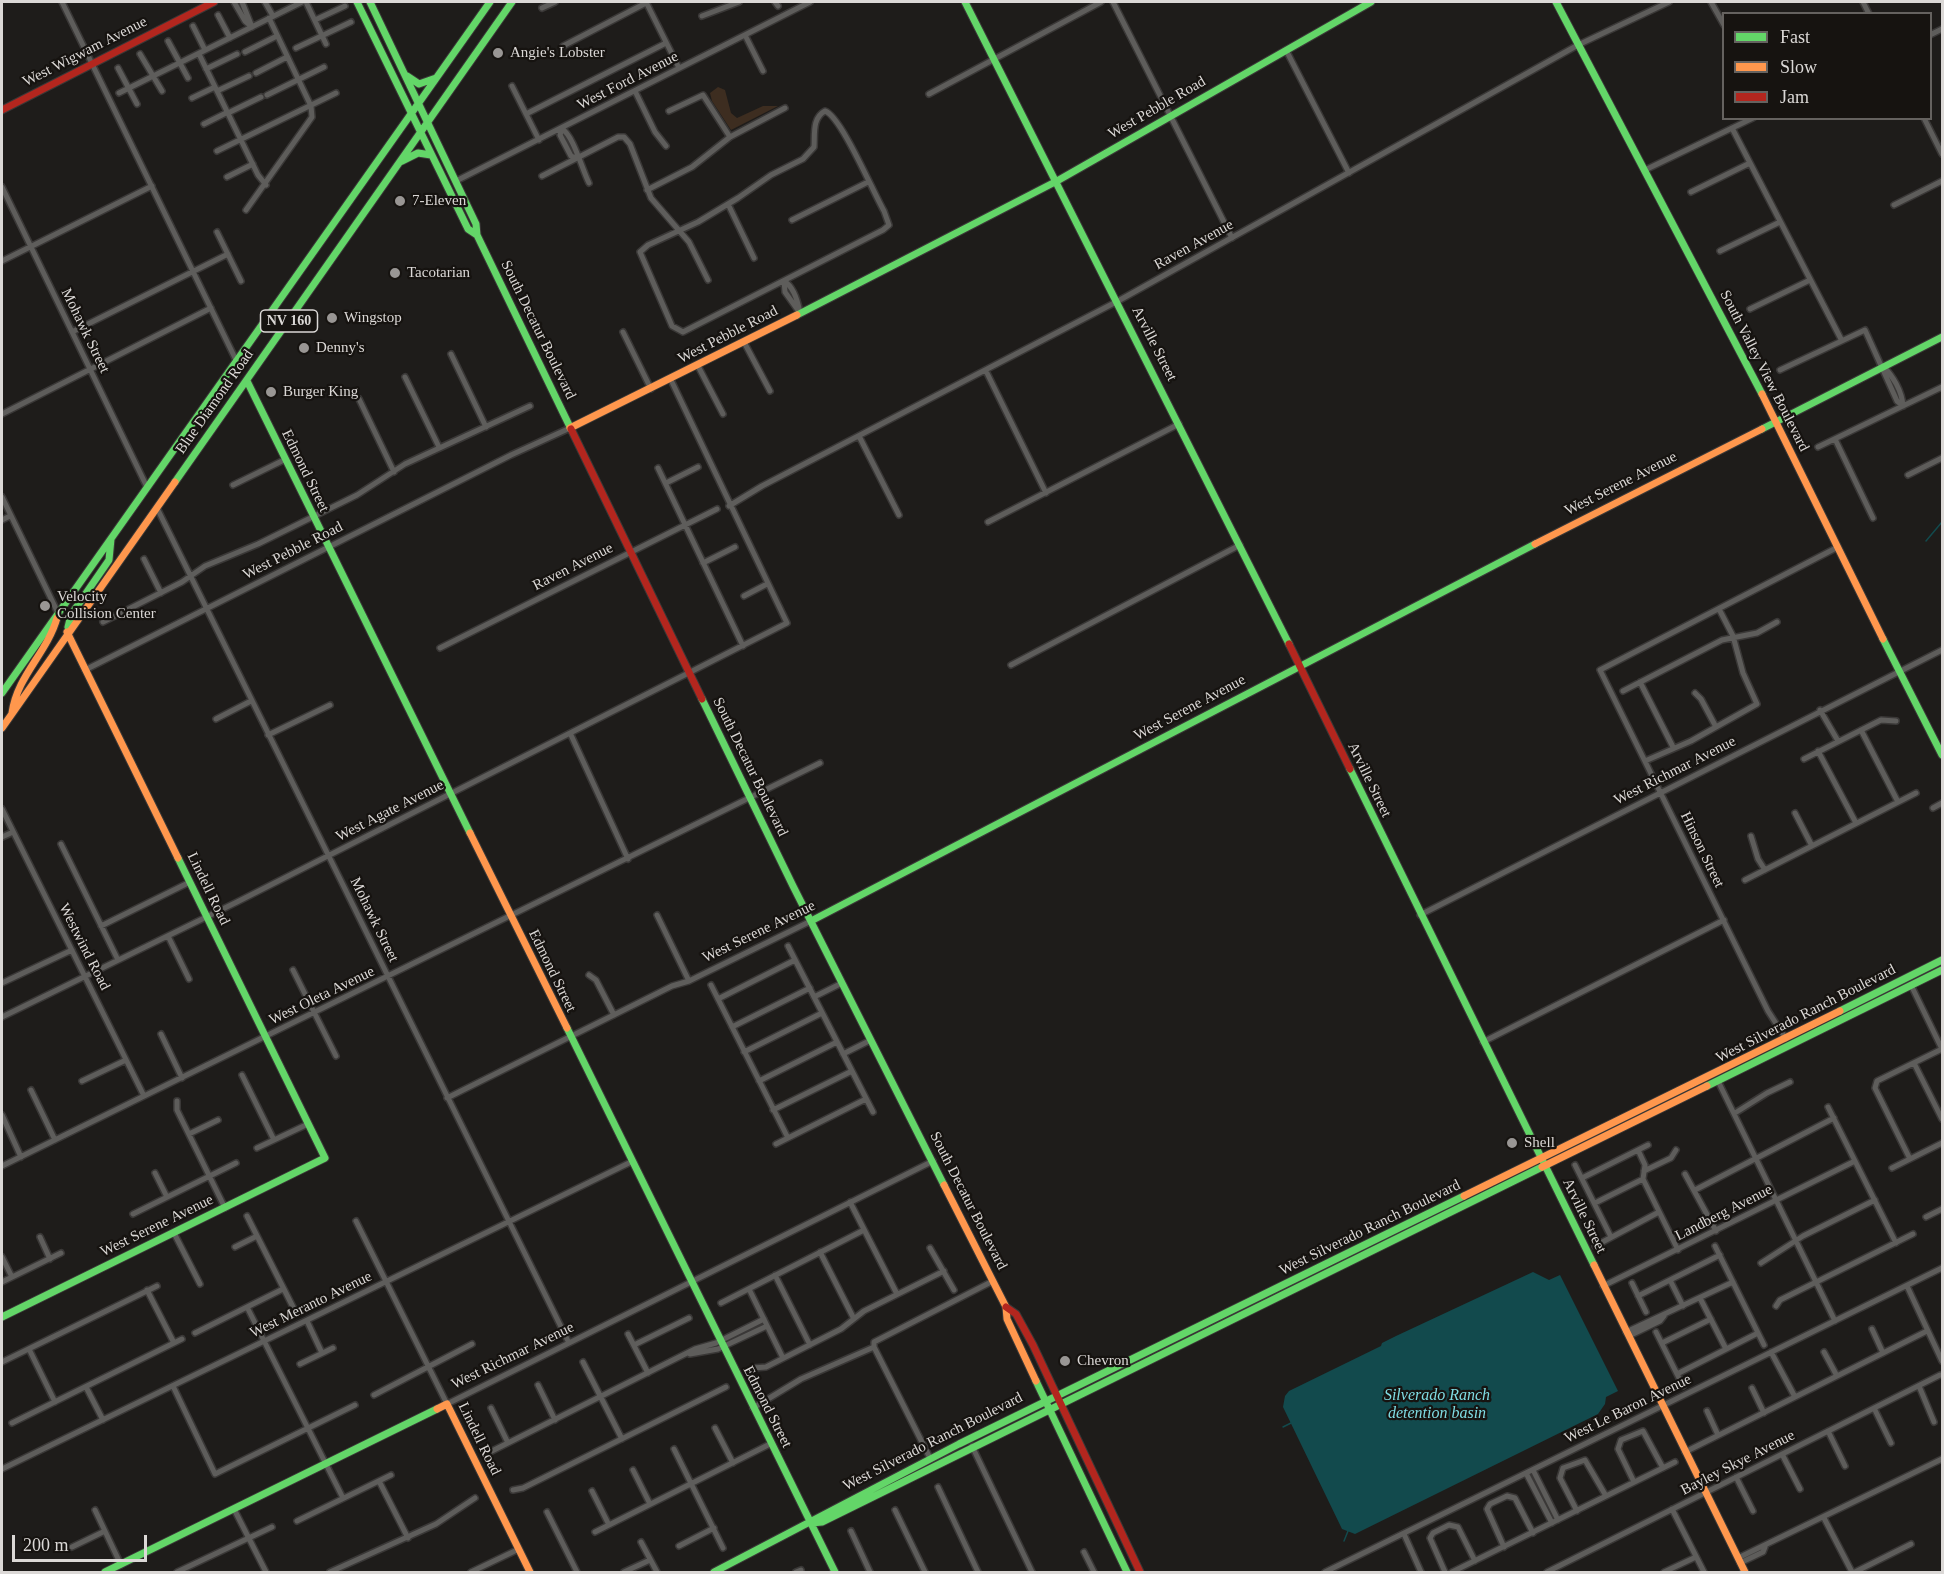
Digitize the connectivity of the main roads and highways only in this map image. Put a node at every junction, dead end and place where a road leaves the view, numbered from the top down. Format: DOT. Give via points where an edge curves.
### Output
graph roads {
  1 [pos="213,2"];
  2 [pos="357,2"];
  3 [pos="370,2"];
  4 [pos="490,2"];
  5 [pos="512,2"];
  6 [pos="965,2"];
  7 [pos="1371,2"];
  8 [pos="1556,2"];
  9 [pos="406,76"];
  10 [pos="438,76"];
  11 [pos="419,102"];
  12 [pos="2,110"];
  13 [pos="411,114"];
  14 [pos="428,122"];
  15 [pos="420,133"];
  16 [pos="431,155"];
  17 [pos="400,162"];
  18 [pos="1057,181"];
  19 [pos="477,235"];
  20 [pos="1942,337"];
  21 [pos="247,381"];
  22 [pos="1776,421"];
  23 [pos="570,428"];
  24 [pos="111,538"];
  25 [pos="58,613"];
  26 [pos="67,632"];
  27 [pos="1298,667"];
  28 [pos="2,693"];
  29 [pos="12,713"];
  30 [pos="2,728"];
  31 [pos="1942,755"];
  32 [pos="811,921"];
  33 [pos="1942,960"];
  34 [pos="1942,970"];
  35 [pos="1787,1043"];
  36 [pos="1728,1068"];
  37 [pos="1718,1081"];
  38 [pos="325,1158"];
  39 [pos="1544,1163"];
  40 [pos="1006,1307"];
  41 [pos="2,1317"];
  42 [pos="1058,1393"];
  43 [pos="1047,1398"];
  44 [pos="1061,1402"];
  45 [pos="447,1404"];
  46 [pos="1051,1407"];
  47 [pos="811,1523"];
  48 [pos="105,1572"];
  49 [pos="530,1572"];
  50 [pos="714,1572"];
  51 [pos="835,1572"];
  52 [pos="1127,1572"];
  53 [pos="1140,1572"];
  54 [pos="1745,1572"];
  1 -- 12 [label="main road, West Wigwam Avenue"];
  2 -- 13 [label="main road, South Decatur Boulevard"];
  3 -- 9 [label="main road, South Decatur Boulevard"];
  4 -- 10 [label="main road, Blue Diamond Road / NV 160"];
  5 -- 14 [label="main road, Blue Diamond Road / NV 160"];
  6 -- 18 [label="main road, Arville Street"];
  7 -- 18 [label="main road, West Pebble Road"];
  8 -- 22 [label="main road, South Valley View Boulevard"];
  9 -- 10 [label="main road" via="419,84"];
  9 -- 11 [label="main road, South Decatur Boulevard"];
  10 -- 11 [label="main road, Blue Diamond Road / NV 160"];
  11 -- 13 [label="main road, Blue Diamond Road / NV 160"];
  11 -- 14 [label="main road, South Decatur Boulevard"];
  13 -- 15 [label="main road, South Decatur Boulevard"];
  13 -- 24 [label="main road, Blue Diamond Road / NV 160"];
  14 -- 15 [label="main road, Blue Diamond Road / NV 160"];
  14 -- 19 [label="main road, South Decatur Boulevard" via="476,224"];
  15 -- 16 [label="main road, South Decatur Boulevard"];
  15 -- 17 [label="main road, Blue Diamond Road / NV 160"];
  16 -- 17 [label="main road" via="416,154"];
  16 -- 19 [label="main road, South Decatur Boulevard" via="468,229"];
  17 -- 21 [label="main road, Blue Diamond Road / NV 160"];
  18 -- 23 [label="main road, West Pebble Road"];
  18 -- 27 [label="main road, Arville Street"];
  19 -- 23 [label="main road, South Decatur Boulevard"];
  20 -- 22 [label="main road, West Serene Avenue"];
  21 -- 26 [label="main road, Blue Diamond Road / NV 160"];
  21 -- 47 [label="main road, Edmond Street"];
  22 -- 27 [label="main road, West Serene Avenue"];
  22 -- 31 [label="main road, South Valley View Boulevard"];
  23 -- 32 [label="main road, South Decatur Boulevard"];
  24 -- 25 [label="main road, Blue Diamond Road / NV 160"];
  24 -- 26 [label="main road" via="110,560 71,615"];
  25 -- 28 [label="main road, Blue Diamond Road / NV 160"];
  25 -- 29 [label="main road" via="54,634 12,696"];
  26 -- 29 [label="main road, Blue Diamond Road / NV 160"];
  26 -- 38 [label="main road, Lindell Road"];
  27 -- 32 [label="main road, West Serene Avenue"];
  27 -- 39 [label="main road, Arville Street"];
  29 -- 30 [label="main road, Blue Diamond Road / NV 160"];
  32 -- 40 [label="main road, South Decatur Boulevard"];
  33 -- 35 [label="main road, West Silverado Ranch Boulevard"];
  34 -- 35 [label="main road, West Silverado Ranch Boulevard"];
  35 -- 36 [label="main road, West Silverado Ranch Boulevard"];
  35 -- 37 [label="main road, West Silverado Ranch Boulevard"];
  36 -- 37 [label="main road" via="1716,1078"];
  36 -- 39 [label="main road, West Silverado Ranch Boulevard"];
  37 -- 39 [label="main road, West Silverado Ranch Boulevard"];
  38 -- 41 [label="main road, West Serene Avenue"];
  39 -- 42 [label="main road, West Silverado Ranch Boulevard"];
  39 -- 44 [label="main road, West Silverado Ranch Boulevard"];
  39 -- 54 [label="main road, Arville Street"];
  40 -- 42 [label="main road, South Decatur Boulevard" via="1016,1314"];
  40 -- 43 [label="main road, South Decatur Boulevard" via="1007,1319"];
  42 -- 43 [label="main road, West Silverado Ranch Boulevard"];
  42 -- 44 [label="main road, South Decatur Boulevard"];
  43 -- 46 [label="main road, South Decatur Boulevard"];
  43 -- 47 [label="main road, West Silverado Ranch Boulevard" via="819,1515"];
  44 -- 46 [label="main road, West Silverado Ranch Boulevard"];
  44 -- 53 [label="main road, South Decatur Boulevard"];
  45 -- 48 [label="main road, West Richmar Avenue"];
  45 -- 49 [label="main road, Lindell Road"];
  46 -- 47 [label="main road, West Silverado Ranch Boulevard" via="822,1522"];
  46 -- 52 [label="main road, South Decatur Boulevard"];
  47 -- 50 [label="main road, West Silverado Ranch Boulevard"];
  47 -- 51 [label="main road, Edmond Street"];
}
